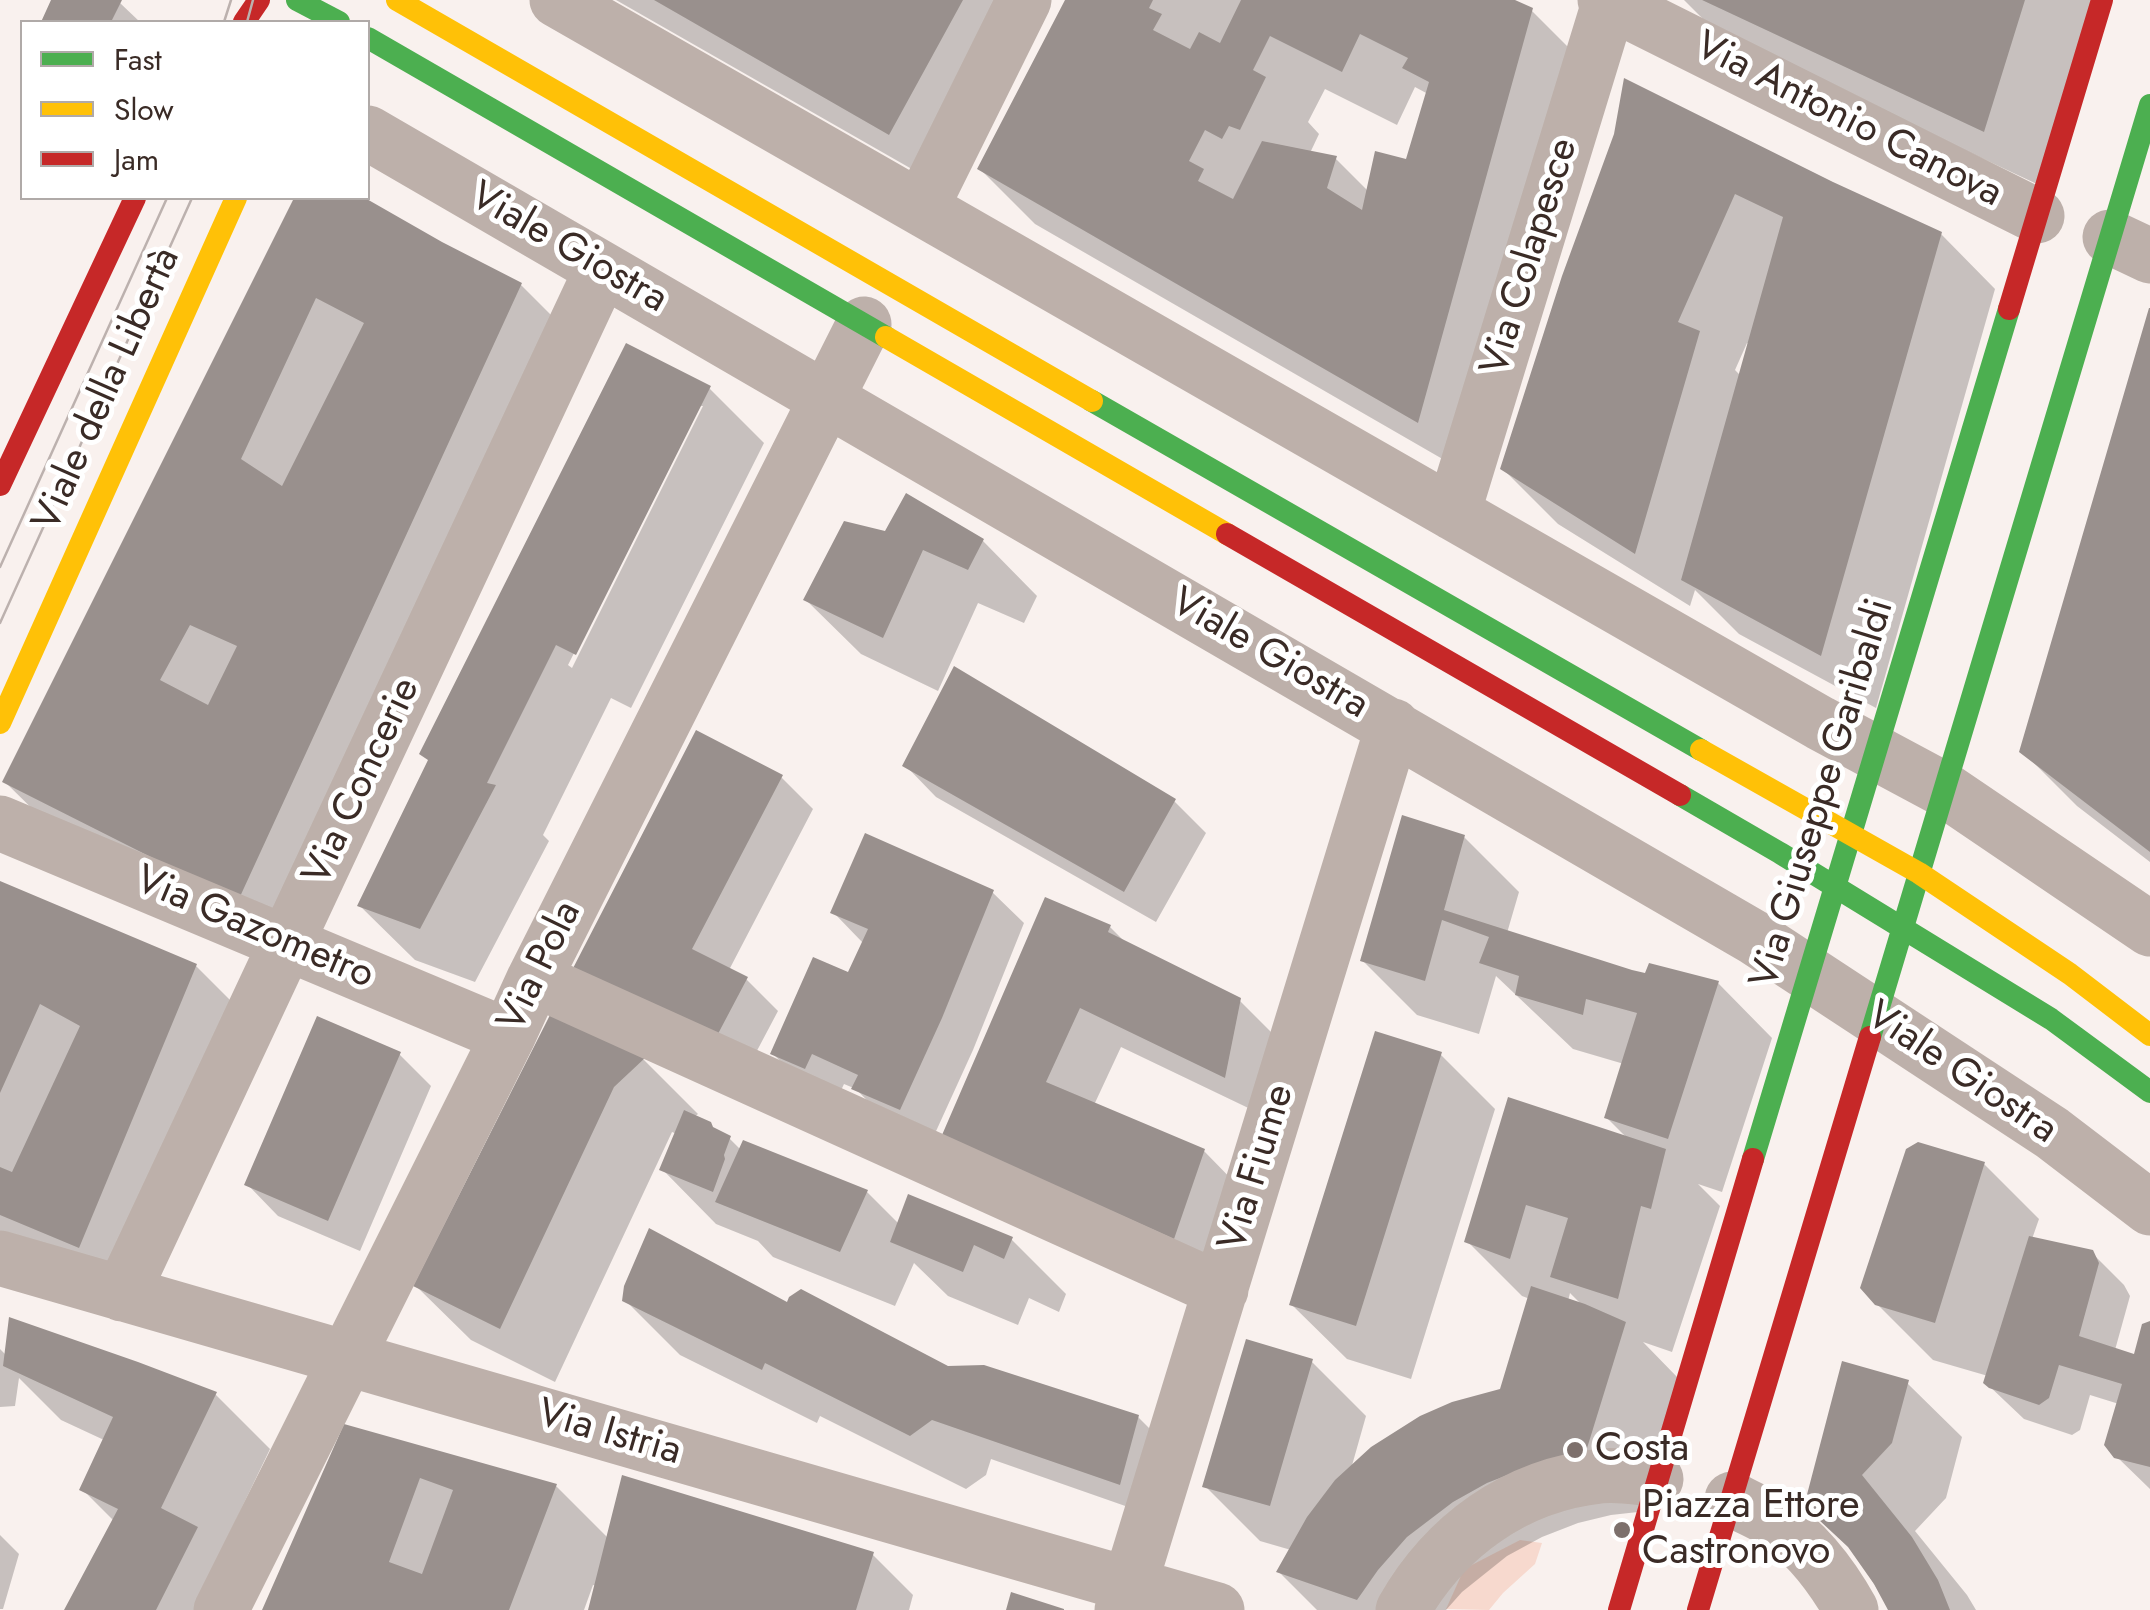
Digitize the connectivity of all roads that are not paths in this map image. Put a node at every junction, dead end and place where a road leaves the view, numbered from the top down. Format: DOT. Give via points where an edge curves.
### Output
graph roads {
  1 [pos="397,0"];
  2 [pos="558,0"];
  3 [pos="1024,0"];
  4 [pos="2102,0"];
  5 [pos="1608,1"];
  6 [pos="310,8"];
  7 [pos="335,20"];
  8 [pos="370,39"];
  9 [pos="2150,105"];
  10 [pos="370,134"];
  11 [pos="134,200"];
  12 [pos="235,200"];
  13 [pos="921,208"];
  14 [pos="2038,216"];
  15 [pos="2130,246"];
  16 [pos="602,269"];
  17 [pos="864,324"];
  18 [pos="826,398"];
  19 [pos="0,484"];
  20 [pos="1453,513"];
  21 [pos="0,723"];
  22 [pos="1393,726"];
  23 [pos="1875,754"];
  24 [pos="1945,790"];
  25 [pos="0,822"];
  26 [pos="1850,836"];
  27 [pos="1919,873"];
  28 [pos="1835,886"];
  29 [pos="1902,926"];
  30 [pos="2150,929"];
  31 [pos="287,944"];
  32 [pos="1809,974"];
  33 [pos="534,979"];
  34 [pos="1876,1017"];
  35 [pos="2150,1035"];
  36 [pos="508,1036"];
  37 [pos="2150,1092"];
  38 [pos="2150,1208"];
  39 [pos="0,1258"];
  40 [pos="1221,1290"];
  41 [pos="122,1294"];
  42 [pos="346,1358"];
  43 [pos="1656,1479"];
  44 [pos="1732,1500"];
  45 [pos="1126,1598"];
  46 [pos="221,1610"];
  47 [pos="1217,1610"];
  48 [pos="1403,1610"];
  49 [pos="1619,1610"];
  50 [pos="1698,1610"];
  51 [pos="1850,1610"];
  1 -- 26 [label="main road"];
  2 -- 13 [label="street"];
  3 -- 13 [label="street"];
  4 -- 14 [label="main road, Via Giuseppe Garibaldi"];
  5 -- 14 [label="street, Via Antonio Canova"];
  5 -- 20 [label="street, Via Colapesce"];
  6 -- 7 [label="main road"];
  8 -- 17 [label="main road, Viale Giostra"];
  9 -- 15 [label="main road"];
  10 -- 16 [label="street, Viale Giostra"];
  11 -- 19 [label="main road, Viale della Libertà"];
  12 -- 21 [label="main road, Viale della Libertà"];
  13 -- 20 [label="street"];
  14 -- 23 [label="main road, Via Giuseppe Garibaldi"];
  15 -- 24 [label="main road"];
  16 -- 18 [label="street, Viale Giostra"];
  16 -- 31 [label="street, Via Concerie"];
  17 -- 18 [label="street, Via Pola"];
  17 -- 28 [label="main road, Viale Giostra"];
  18 -- 22 [label="street, Viale Giostra"];
  18 -- 33 [label="street, Via Pola"];
  20 -- 23 [label="street"];
  22 -- 32 [label="street, Viale Giostra"];
  22 -- 40 [label="street, Via Fiume"];
  23 -- 24 [label="street"];
  23 -- 26 [label="main road, Via Giuseppe Garibaldi"];
  24 -- 27 [label="main road"];
  24 -- 30 [label="street"];
  25 -- 31 [label="street, Via Gazometro"];
  26 -- 27 [label="main road"];
  26 -- 28 [label="main road, Via Giuseppe Garibaldi"];
  27 -- 29 [label="main road"];
  27 -- 35 [label="main road"];
  28 -- 29 [label="main road, Viale Giostra"];
  28 -- 32 [label="main road, Via Giuseppe Garibaldi"];
  29 -- 34 [label="main road"];
  29 -- 37 [label="main road, Viale Giostra" via="2051,1018"];
  31 -- 36 [label="street, Via Gazometro"];
  31 -- 41 [label="street, Via Concerie"];
  32 -- 34 [label="street, Viale Giostra"];
  32 -- 43 [label="main road, Via Giuseppe Garibaldi"];
  33 -- 36 [label="street, Via Pola"];
  33 -- 40 [label="street"];
  34 -- 38 [label="street, Viale Giostra"];
  34 -- 44 [label="main road"];
  36 -- 42 [label="street, Via Pola"];
  39 -- 41 [label="street, Via Istria"];
  40 -- 45 [label="street, Via Fiume"];
  41 -- 42 [label="street, Via Istria"];
  42 -- 45 [label="street, Via Istria"];
  42 -- 46 [label="street, Via Pola"];
  43 -- 48 [label="street" via="1604,1476 1520,1498 1449,1547"];
  43 -- 49 [label="main road, Via Giuseppe Garibaldi"];
  44 -- 50 [label="main road"];
  44 -- 51 [label="street" via="1808,1550"];
  45 -- 47 [label="street, Via Istria"];
}
